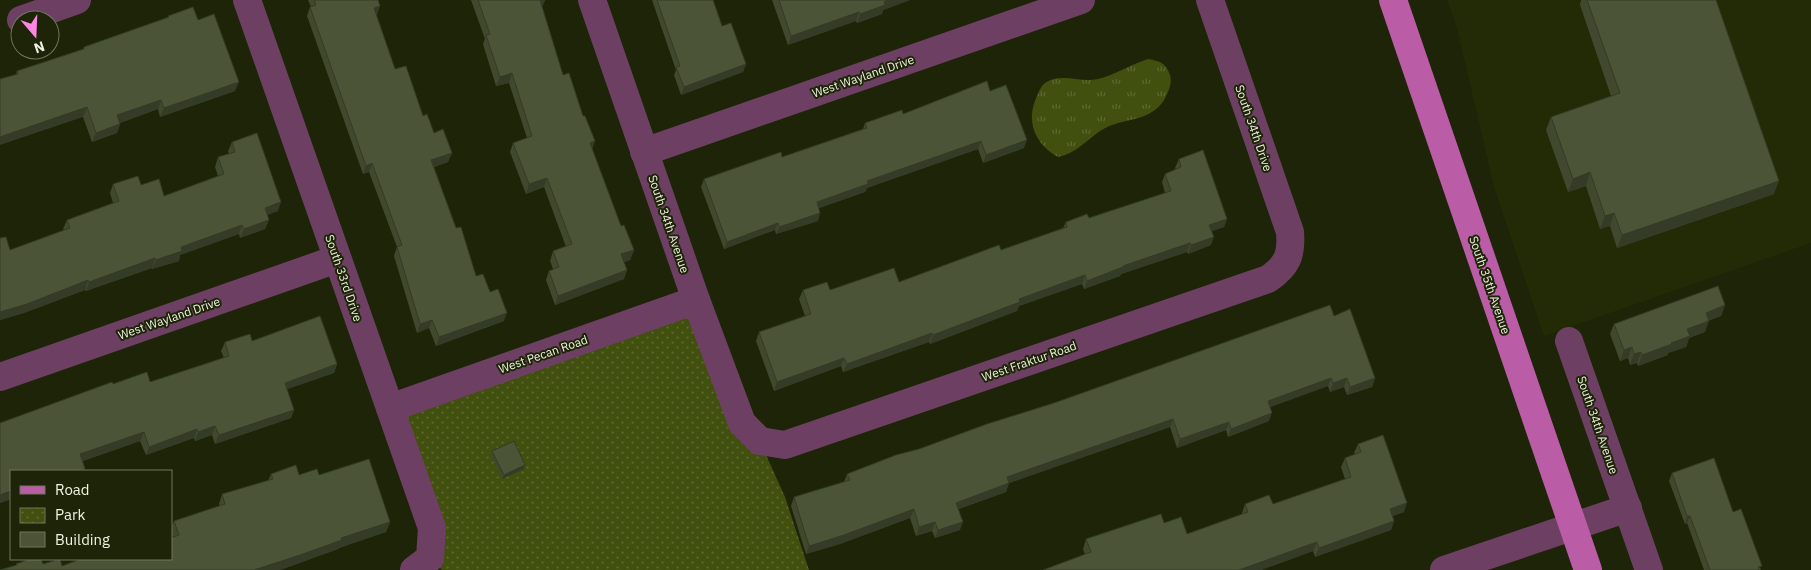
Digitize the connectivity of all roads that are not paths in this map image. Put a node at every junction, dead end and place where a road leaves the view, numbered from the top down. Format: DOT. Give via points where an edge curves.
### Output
graph roads {
  1 [pos="77,0"];
  2 [pos="247,0"];
  3 [pos="592,0"];
  4 [pos="1081,0"];
  5 [pos="1210,0"];
  6 [pos="1393,0"];
  7 [pos="48,10"];
  8 [pos="644,152"];
  9 [pos="1288,258"];
  10 [pos="337,259"];
  11 [pos="696,300"];
  12 [pos="1569,341"];
  13 [pos="0,377"];
  14 [pos="390,408"];
  15 [pos="760,441"];
  16 [pos="1628,508"];
  17 [pos="1573,526"];
  18 [pos="422,564"];
  19 [pos="1444,570"];
  20 [pos="1588,570"];
  21 [pos="1649,570"];
  1 -- 7 [label="street"];
  2 -- 10 [label="street, South 33rd Drive"];
  3 -- 8 [label="street, South 34th Avenue"];
  4 -- 8 [label="street, West Wayland Drive"];
  5 -- 9 [label="street, South 34th Drive" via="1290,232"];
  6 -- 17 [label="main road, South 35th Avenue"];
  8 -- 11 [label="street, South 34th Avenue"];
  9 -- 15 [label="street, West Fraktur Road" via="1280,271 1259,282 785,445"];
  10 -- 13 [label="street, West Wayland Drive"];
  10 -- 14 [label="street, South 33rd Drive"];
  11 -- 14 [label="street, West Pecan Road"];
  11 -- 15 [label="street, South 34th Avenue" via="742,423"];
  12 -- 16 [label="street, South 34th Avenue"];
  14 -- 18 [label="street, South 33rd Drive" via="432,528"];
  16 -- 17 [label="street"];
  16 -- 21 [label="street, South 34th Avenue"];
  17 -- 19 [label="street"];
  17 -- 20 [label="main road, South 35th Avenue"];
}
